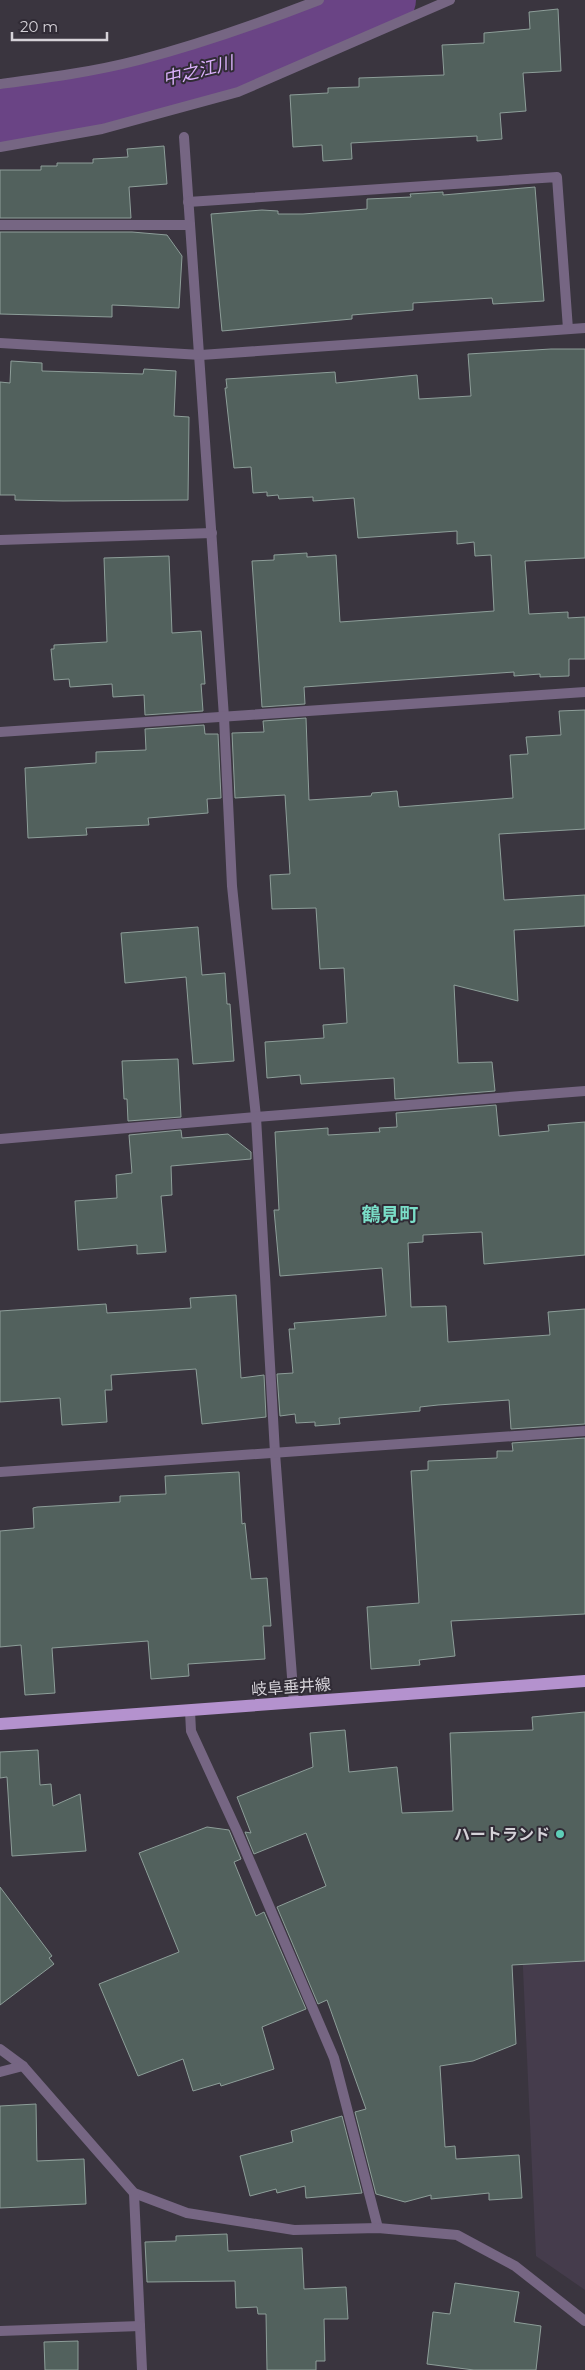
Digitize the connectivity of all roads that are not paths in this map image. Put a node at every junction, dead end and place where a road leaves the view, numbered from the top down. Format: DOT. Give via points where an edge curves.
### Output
graph roads {
  1 [pos="319,0"];
  2 [pos="450,0"];
  3 [pos="0,84"];
  4 [pos="184,136"];
  5 [pos="0,147"];
  6 [pos="188,202"];
  7 [pos="0,225"];
  8 [pos="190,225"];
  9 [pos="585,328"];
  10 [pos="568,329"];
  11 [pos="0,343"];
  12 [pos="201,355"];
  13 [pos="212,533"];
  14 [pos="0,540"];
  15 [pos="585,692"];
  16 [pos="224,717"];
  17 [pos="0,732"];
  18 [pos="585,1091"];
  19 [pos="256,1117"];
  20 [pos="0,1139"];
  21 [pos="585,1431"];
  22 [pos="276,1453"];
  23 [pos="0,1472"];
  24 [pos="585,1681"];
  25 [pos="294,1703"];
  26 [pos="190,1711"];
  27 [pos="0,1724"];
  28 [pos="0,2049"];
  29 [pos="23,2066"];
  30 [pos="0,2072"];
  31 [pos="134,2193"];
  32 [pos="378,2228"];
  33 [pos="585,2321"];
  34 [pos="140,2326"];
  35 [pos="0,2331"];
  36 [pos="142,2370"];
  1 -- 3 [label="street" via="215,38 138,60"];
  2 -- 5 [label="street" via="238,92 102,129"];
  4 -- 6 [label="street"];
  6 -- 8 [label="street"];
  6 -- 10 [label="street" via="557,177"];
  7 -- 8 [label="street"];
  8 -- 12 [label="street" via="196,334"];
  9 -- 10 [label="street"];
  10 -- 12 [label="street"];
  11 -- 12 [label="street"];
  12 -- 13 [label="street"];
  13 -- 14 [label="street"];
  13 -- 16 [label="street"];
  15 -- 16 [label="street"];
  16 -- 17 [label="street"];
  16 -- 19 [label="street" via="232,886"];
  18 -- 19 [label="street"];
  19 -- 20 [label="street"];
  19 -- 22 [label="street"];
  21 -- 22 [label="street"];
  22 -- 23 [label="street"];
  22 -- 25 [label="street"];
  24 -- 25 [label="main road, 岐阜垂井線"];
  25 -- 26 [label="main road, 岐阜垂井線"];
  26 -- 27 [label="main road, 岐阜垂井線"];
  26 -- 32 [label="street" via="191,1731 334,2058"];
  28 -- 29 [label="street"];
  29 -- 30 [label="street"];
  29 -- 31 [label="street"];
  31 -- 32 [label="street" via="187,2213 294,2230"];
  31 -- 34 [label="street"];
  32 -- 33 [label="street" via="457,2235 515,2266"];
  34 -- 35 [label="street"];
  34 -- 36 [label="street"];
}
